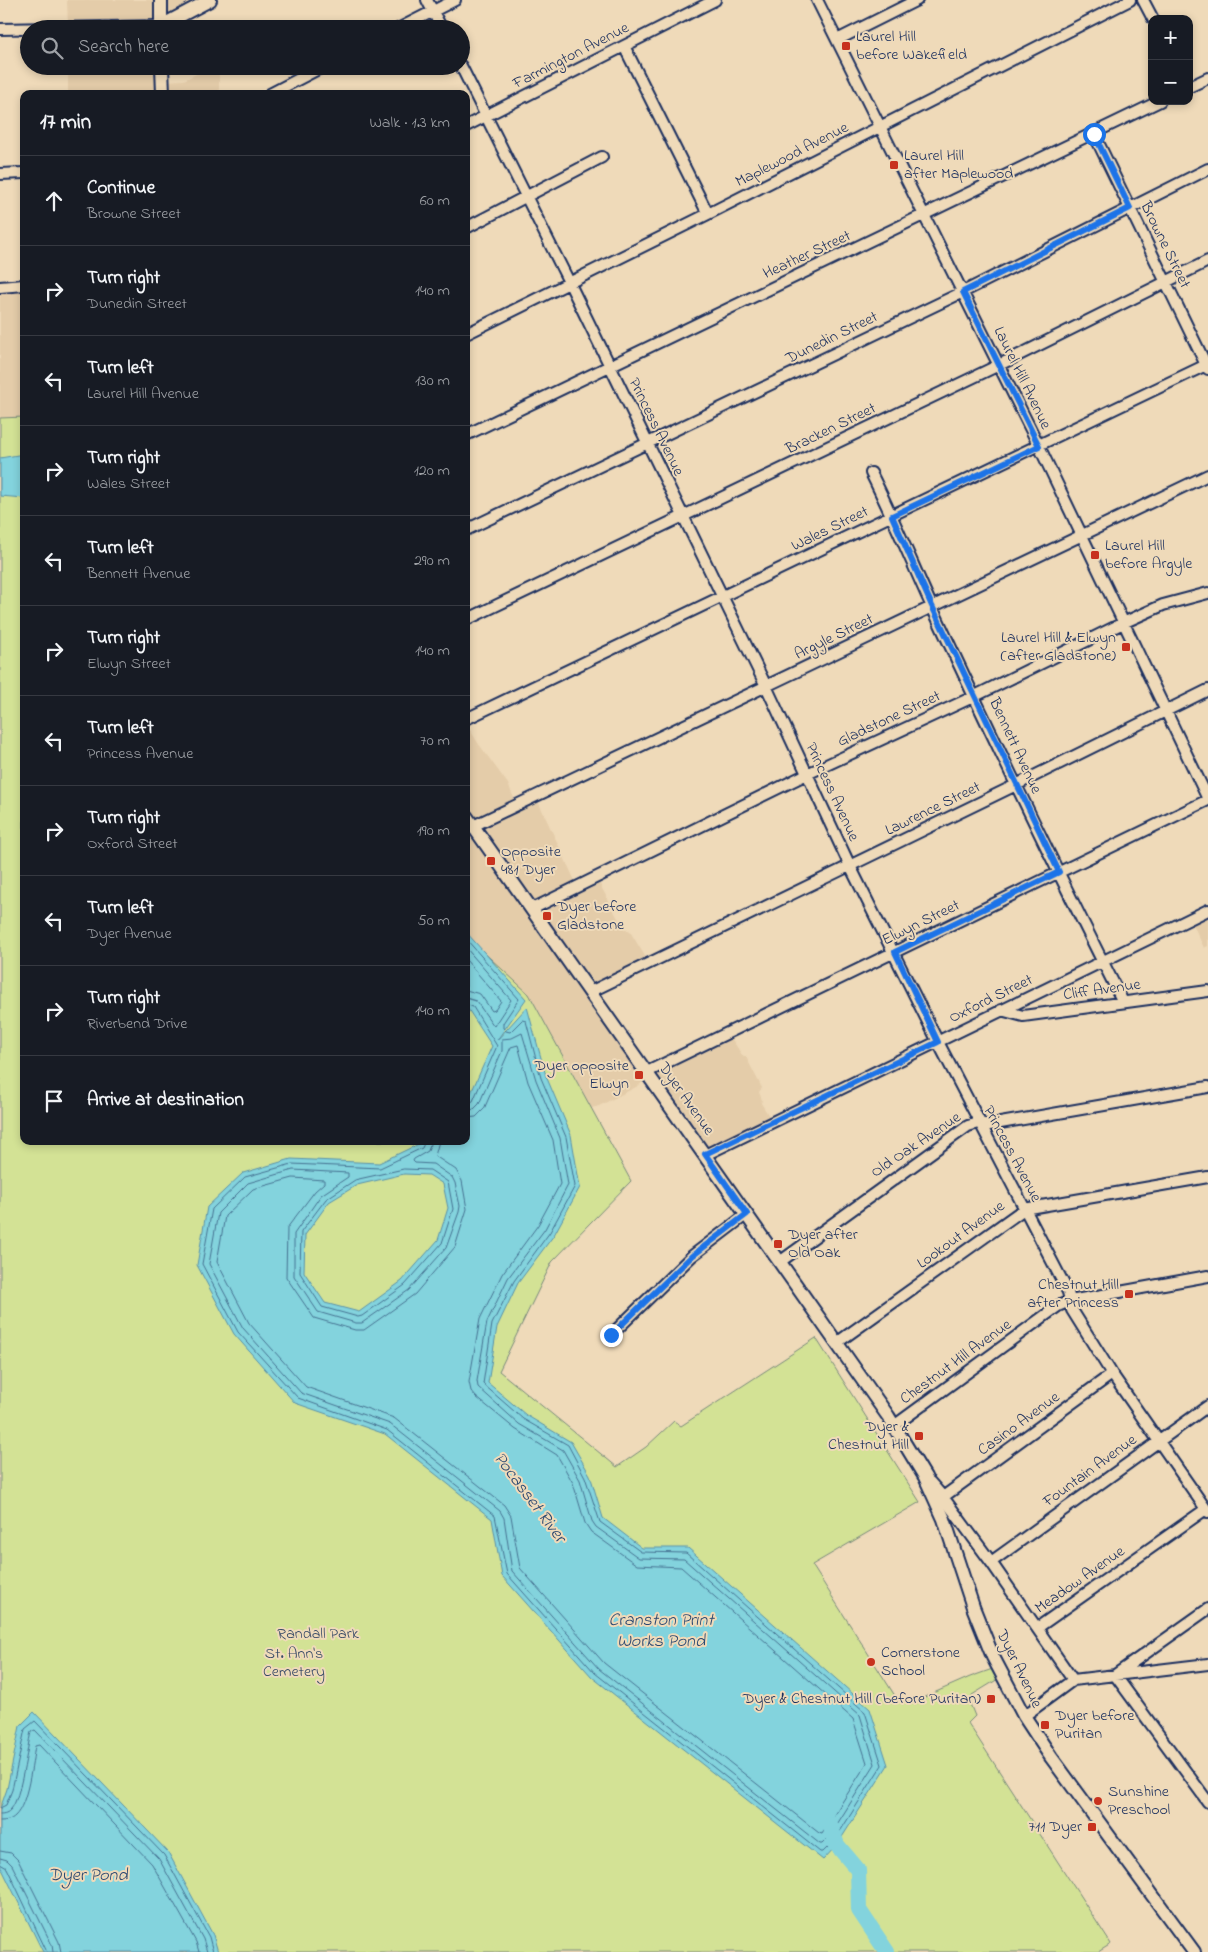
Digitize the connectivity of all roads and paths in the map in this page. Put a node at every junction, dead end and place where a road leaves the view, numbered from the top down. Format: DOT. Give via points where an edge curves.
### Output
graph roads {
  1 [pos="161,0"];
  2 [pos="210,0"];
  3 [pos="427,0"];
  4 [pos="455,0"];
  5 [pos="715,0"];
  6 [pos="818,0"];
  7 [pos="917,0"];
  8 [pos="1130,0"];
  9 [pos="1143,0"];
  10 [pos="433,11"];
  11 [pos="1150,15"];
  12 [pos="161,20"];
  13 [pos="174,20"];
  14 [pos="416,20"];
  15 [pos="438,20"];
  16 [pos="0,29"];
  17 [pos="20,29"];
  18 [pos="837,40"];
  19 [pos="624,46"];
  20 [pos="162,75"];
  21 [pos="307,75"];
  22 [pos="466,75"];
  23 [pos="1208,78"];
  24 [pos="1193,85"];
  25 [pos="163,90"];
  26 [pos="278,90"];
  27 [pos="1152,105"];
  28 [pos="487,116"];
  29 [pos="470,124"];
  30 [pos="880,127"];
  31 [pos="1094,134"];
  32 [pos="602,157"];
  33 [pos="1208,169"];
  34 [pos="20,173"];
  35 [pos="0,174"];
  36 [pos="526,196"];
  37 [pos="1130,208"];
  38 [pos="708,214"];
  39 [pos="925,216"];
  40 [pos="470,226"];
  41 [pos="1208,261"];
  42 [pos="569,282"];
  43 [pos="1166,282"];
  44 [pos="20,285"];
  45 [pos="0,287"];
  46 [pos="963,292"];
  47 [pos="470,332"];
  48 [pos="999,365"];
  49 [pos="610,366"];
  50 [pos="1207,367"];
  51 [pos="470,433"];
  52 [pos="648,443"];
  53 [pos="1039,446"];
  54 [pos="871,473"];
  55 [pos="1208,474"];
  56 [pos="683,516"];
  57 [pos="892,516"];
  58 [pos="470,528"];
  59 [pos="1081,535"];
  60 [pos="1208,593"];
  61 [pos="722,597"];
  62 [pos="932,606"];
  63 [pos="470,618"];
  64 [pos="1123,623"];
  65 [pos="766,686"];
  66 [pos="1208,690"];
  67 [pos="975,696"];
  68 [pos="1167,712"];
  69 [pos="470,718"];
  70 [pos="807,774"];
  71 [pos="1016,785"];
  72 [pos="1208,799"];
  73 [pos="470,821"];
  74 [pos="850,866"];
  75 [pos="1059,872"];
  76 [pos="532,909"];
  77 [pos="1208,910"];
  78 [pos="895,952"];
  79 [pos="1103,962"];
  80 [pos="1208,991"];
  81 [pos="590,992"];
  82 [pos="1123,1002"];
  83 [pos="1001,1010"];
  84 [pos="938,1042"];
  85 [pos="647,1072"];
  86 [pos="1208,1087"];
  87 [pos="978,1123"];
  88 [pos="705,1154"];
  89 [pos="1208,1177"];
  90 [pos="1024,1209"];
  91 [pos="747,1214"];
  92 [pos="781,1261"];
  93 [pos="1208,1276"];
  94 [pos="1070,1301"];
  95 [pos="611,1335"];
  96 [pos="838,1342"];
  97 [pos="1112,1374"];
  98 [pos="1208,1406"];
  99 [pos="894,1426"];
  100 [pos="1158,1440"];
  101 [pos="925,1477"];
  102 [pos="943,1497"];
  103 [pos="1207,1510"];
  104 [pos="991,1562"];
  105 [pos="1208,1610"];
  106 [pos="1037,1628"];
  107 [pos="1208,1664"];
  108 [pos="1115,1675"];
  109 [pos="1073,1680"];
  110 [pos="1024,1716"];
  111 [pos="1208,1802"];
  112 [pos="1194,1952"];
  1 -- 12 [label="main road"];
  2 -- 13 [label="main road"];
  3 -- 10 [label="street"];
  4 -- 10 [label="street"];
  5 -- 19 [label="street, Farmington Avenue"];
  6 -- 18 [label="street, Laurel Hill Avenue"];
  7 -- 18 [label="street"];
  8 -- 30 [label="street, Maplewood Avenue"];
  9 -- 11 [label="street"];
  10 -- 14 [label="street"];
  10 -- 15 [label="street"];
  16 -- 17 [label="street"];
  18 -- 30 [label="street, Laurel Hill Avenue"];
  19 -- 28 [label="street, Farmington Avenue"];
  19 -- 38 [label="street"];
  20 -- 25 [label="main road"];
  21 -- 26 [label="street"];
  22 -- 28 [label="street, Princess Avenue"];
  23 -- 24 [label="street"];
  27 -- 31 [label="street, Heather Street"];
  28 -- 29 [label="street, Farmington Avenue"];
  28 -- 36 [label="street, Princess Avenue"];
  30 -- 38 [label="street, Maplewood Avenue"];
  30 -- 39 [label="street, Laurel Hill Avenue"];
  31 -- 37 [label="street, Browne Street"];
  31 -- 39 [label="street, Heather Street"];
  32 -- 36 [label="street"];
  33 -- 37 [label="street, Dunedin Street"];
  34 -- 35 [label="street"];
  36 -- 40 [label="street"];
  36 -- 42 [label="street, Princess Avenue"];
  37 -- 43 [label="street, Browne Street"];
  37 -- 46 [label="street, Dunedin Street"];
  38 -- 42 [label="street, Maplewood Avenue"];
  39 -- 46 [label="street, Laurel Hill Avenue"];
  39 -- 49 [label="street, Heather Street"];
  41 -- 43 [label="street, Bracken Street"];
  42 -- 47 [label="street, Maplewood Avenue"];
  42 -- 49 [label="street, Princess Avenue"];
  43 -- 48 [label="street, Bracken Street"];
  43 -- 50 [label="street, Browne Street"];
  44 -- 45 [label="street"];
  46 -- 48 [label="street, Laurel Hill Avenue"];
  46 -- 52 [label="street, Dunedin Street"];
  48 -- 53 [label="street, Laurel Hill Avenue"];
  48 -- 56 [label="street, Bracken Street"];
  49 -- 51 [label="street, Heather Street"];
  49 -- 52 [label="street, Princess Avenue"];
  50 -- 53 [label="street, Wales Street"];
  52 -- 56 [label="street, Princess Avenue"];
  52 -- 58 [label="street, Dunedin Street"];
  53 -- 57 [label="street, Wales Street"];
  53 -- 59 [label="street, Laurel Hill Avenue"];
  54 -- 57 [label="street, Bennett Avenue"];
  55 -- 59 [label="street, Argyle Street"];
  56 -- 61 [label="street, Princess Avenue"];
  56 -- 63 [label="street, Bracken Street"];
  57 -- 61 [label="street, Wales Street"];
  57 -- 62 [label="street, Bennett Avenue"];
  59 -- 62 [label="street, Argyle Street"];
  59 -- 64 [label="street, Laurel Hill Avenue"];
  60 -- 64 [label="street, Gladstone Street" via="1163,605"];
  61 -- 65 [label="street, Princess Avenue"];
  61 -- 69 [label="street, Wales Street"];
  62 -- 65 [label="street, Argyle Street"];
  62 -- 67 [label="street, Bennett Avenue"];
  64 -- 67 [label="street, Gladstone Street"];
  64 -- 68 [label="street, Laurel Hill Avenue"];
  65 -- 70 [label="street, Princess Avenue"];
  65 -- 73 [label="street, Argyle Street"];
  66 -- 68 [label="street, Lawrence Street"];
  67 -- 70 [label="street, Gladstone Street"];
  67 -- 71 [label="street, Bennett Avenue"];
  68 -- 71 [label="street, Lawrence Street"];
  68 -- 72 [label="street, Laurel Hill Avenue"];
  70 -- 74 [label="street, Princess Avenue"];
  70 -- 76 [label="street, Gladstone Street"];
  71 -- 74 [label="street, Lawrence Street"];
  71 -- 75 [label="street, Bennett Avenue"];
  72 -- 75 [label="street, Elwyn Street"];
  73 -- 76 [label="main road, Dyer Avenue"];
  74 -- 78 [label="street, Princess Avenue"];
  74 -- 81 [label="street, Lawrence Street"];
  75 -- 78 [label="street, Elwyn Street"];
  75 -- 79 [label="street, Bennett Avenue"];
  76 -- 81 [label="main road, Dyer Avenue"];
  77 -- 79 [label="street, Oxford Street"];
  78 -- 84 [label="street, Princess Avenue"];
  78 -- 85 [label="street, Elwyn Street"];
  79 -- 82 [label="street, Bennett Avenue"];
  79 -- 83 [label="street, Oxford Street"];
  80 -- 82 [label="street, Cliff Avenue"];
  81 -- 85 [label="main road, Dyer Avenue"];
  82 -- 83 [label="street, Cliff Avenue" via="1023,1016"];
  83 -- 84 [label="street, Oxford Street"];
  84 -- 87 [label="street, Princess Avenue"];
  84 -- 88 [label="street, Oxford Street"];
  85 -- 88 [label="main road, Dyer Avenue"];
  86 -- 87 [label="street, Old Oak Avenue" via="989,1125"];
  87 -- 90 [label="street, Princess Avenue"];
  87 -- 92 [label="street, Old Oak Avenue" via="968,1126 903,1171"];
  88 -- 91 [label="main road, Dyer Avenue"];
  89 -- 90 [label="street, Lookout Avenue"];
  90 -- 94 [label="street, Princess Avenue"];
  90 -- 96 [label="street, Lookout Avenue"];
  91 -- 92 [label="main road, Dyer Avenue"];
  91 -- 95 [label="street" via="692,1256"];
  92 -- 96 [label="main road, Dyer Avenue"];
  93 -- 94 [label="street, Chestnut Hill Avenue"];
  94 -- 97 [label="street, Princess Avenue" via="1072,1310"];
  94 -- 99 [label="street, Chestnut Hill Avenue" via="1051,1311"];
  96 -- 99 [label="main road, Dyer Avenue"];
  97 -- 100 [label="street, Princess Avenue"];
  97 -- 102 [label="street, Casino Avenue"];
  98 -- 100 [label="street, Fountain Avenue"];
  99 -- 101 [label="main road, Dyer Avenue"];
  100 -- 103 [label="street, Princess Avenue"];
  100 -- 104 [label="street, Fountain Avenue"];
  101 -- 102 [label="street, Dyer Avenue"];
  101 -- 110 [label="main road, Dyer Avenue" via="944,1519 993,1657"];
  102 -- 104 [label="street, Dyer Avenue"];
  103 -- 106 [label="street, Meadow Avenue"];
  104 -- 106 [label="street, Meadow Avenue"];
  105 -- 108 [label="street"];
  106 -- 109 [label="street"];
  107 -- 108 [label="street"];
  108 -- 109 [label="street"];
  108 -- 111 [label="street"];
  109 -- 110 [label="street"];
  110 -- 112 [label="main road, Dyer Avenue"];
}
